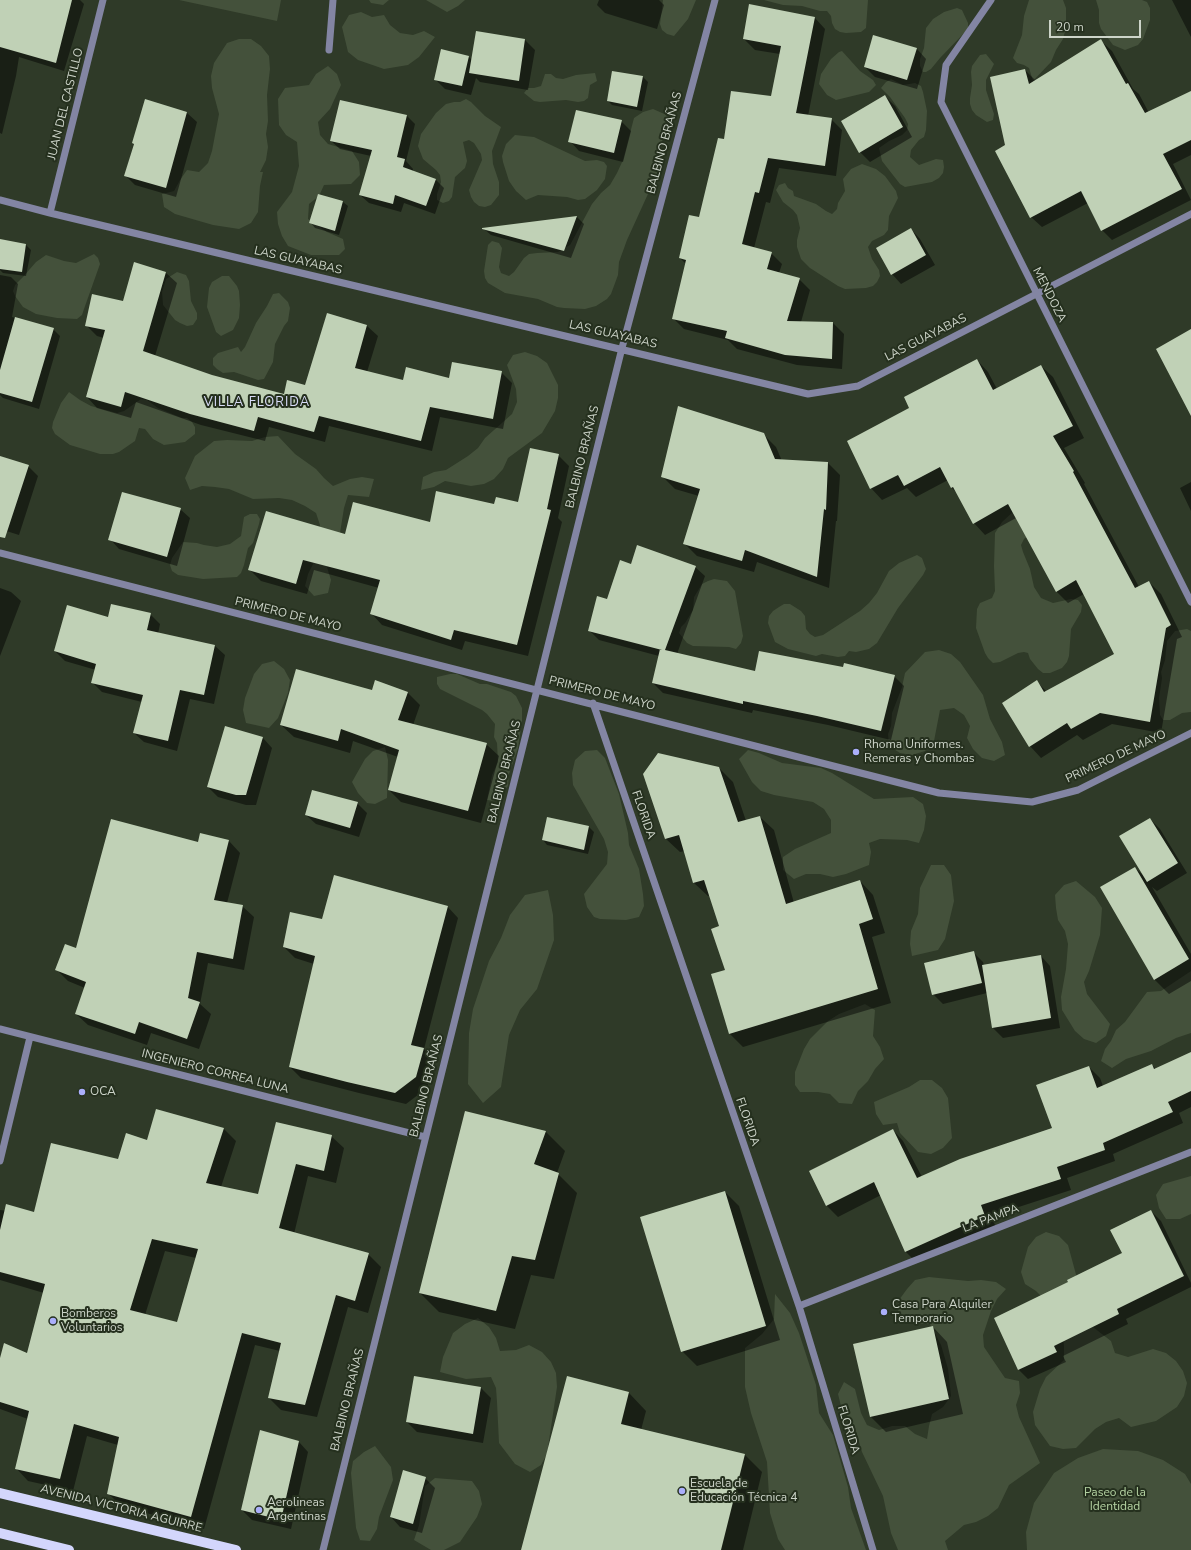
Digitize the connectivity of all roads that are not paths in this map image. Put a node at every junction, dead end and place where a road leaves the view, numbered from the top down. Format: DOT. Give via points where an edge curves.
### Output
graph roads {
  1 [pos="103,0"];
  2 [pos="333,0"];
  3 [pos="715,0"];
  4 [pos="991,0"];
  5 [pos="329,50"];
  6 [pos="0,200"];
  7 [pos="50,213"];
  8 [pos="1191,214"];
  9 [pos="1036,294"];
  10 [pos="622,348"];
  11 [pos="0,553"];
  12 [pos="1191,602"];
  13 [pos="537,689"];
  14 [pos="593,703"];
  15 [pos="1191,733"];
  16 [pos="0,1029"];
  17 [pos="30,1037"];
  18 [pos="425,1137"];
  19 [pos="1191,1152"];
  20 [pos="0,1161"];
  21 [pos="799,1306"];
  22 [pos="0,1493"];
  23 [pos="0,1533"];
  24 [pos="69,1550"];
  25 [pos="236,1550"];
  26 [pos="323,1550"];
  27 [pos="873,1550"];
  1 -- 7 [label="street, JUAN DEL CASTILLO"];
  2 -- 5 [label="street"];
  3 -- 10 [label="street, BALBINO BRAÑAS"];
  4 -- 9 [label="street, MENDOZA" via="946,65 941,102"];
  6 -- 7 [label="street, LAS GUAYABAS"];
  7 -- 10 [label="street, LAS GUAYABAS"];
  8 -- 9 [label="street, LAS GUAYABAS"];
  9 -- 10 [label="street, LAS GUAYABAS" via="858,386 808,394"];
  9 -- 12 [label="street, MENDOZA"];
  10 -- 13 [label="street, BALBINO BRAÑAS"];
  11 -- 13 [label="street, PRIMERO DE MAYO"];
  13 -- 14 [label="street, PRIMERO DE MAYO"];
  13 -- 18 [label="street, BALBINO BRAÑAS"];
  14 -- 15 [label="street, PRIMERO DE MAYO" via="939,793 1032,802 1078,790"];
  14 -- 21 [label="street, FLORIDA"];
  16 -- 17 [label="street, INGENIERO CORREA LUNA"];
  17 -- 18 [label="street, INGENIERO CORREA LUNA"];
  17 -- 20 [label="street"];
  18 -- 26 [label="street, BALBINO BRAÑAS"];
  19 -- 21 [label="street, LA PAMPA"];
  21 -- 27 [label="street, FLORIDA"];
  22 -- 25 [label="main road, AVENIDA VICTORIA AGUIRRE"];
  23 -- 24 [label="main road"];
}
